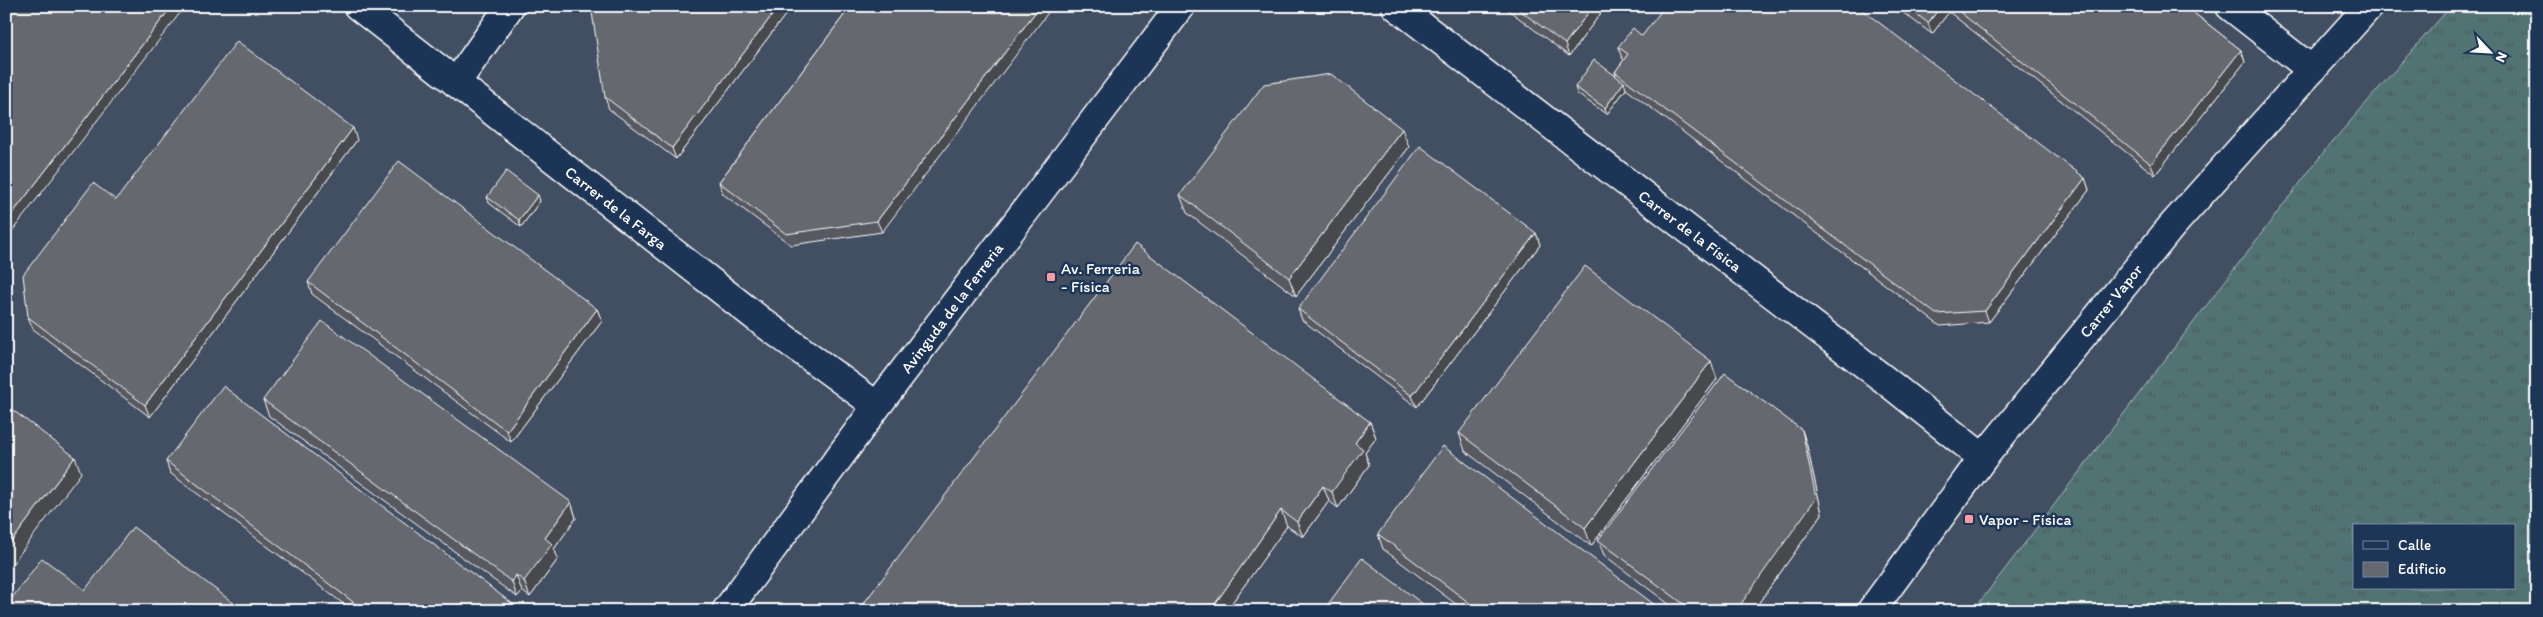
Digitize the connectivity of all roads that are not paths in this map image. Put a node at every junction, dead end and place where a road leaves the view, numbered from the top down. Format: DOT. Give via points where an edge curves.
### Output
graph roads {
  1 [pos="358,6"];
  2 [pos="510,6"];
  3 [pos="1181,6"];
  4 [pos="1396,6"];
  5 [pos="2230,6"];
  6 [pos="2369,6"];
  7 [pos="2312,70"];
  8 [pos="456,83"];
  9 [pos="877,406"];
  10 [pos="1983,458"];
  11 [pos="726,611"];
  12 [pos="1871,611"];
  1 -- 8 [label="street, Carrer de la Farga"];
  2 -- 8 [label="street"];
  3 -- 9 [label="street, Avinguda de la Ferreria"];
  4 -- 10 [label="street, Carrer de la Física"];
  5 -- 7 [label="street"];
  6 -- 7 [label="street, Carrer Vapor"];
  7 -- 10 [label="street, Carrer Vapor" via="2171,227"];
  8 -- 9 [label="street, Carrer de la Farga"];
  9 -- 11 [label="street, Avinguda de la Ferreria"];
  10 -- 12 [label="street, Carrer Vapor"];
}
